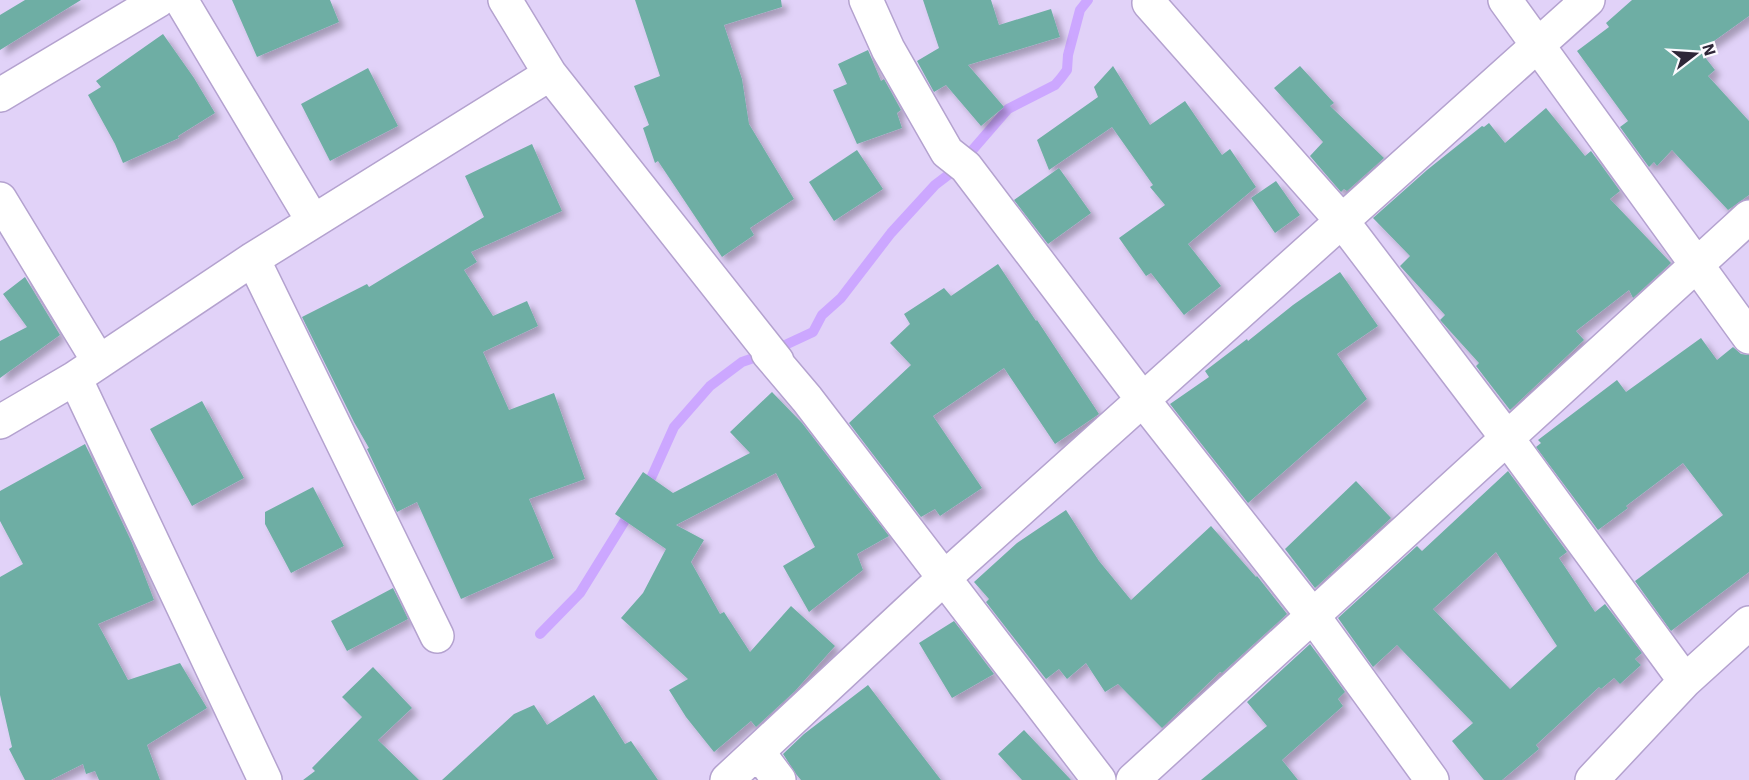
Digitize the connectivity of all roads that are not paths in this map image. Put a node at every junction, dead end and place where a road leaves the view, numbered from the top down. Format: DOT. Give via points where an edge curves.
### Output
graph roads {
  1 [pos="159,0"];
  2 [pos="181,0"];
  3 [pos="505,0"];
  4 [pos="866,0"];
  5 [pos="1505,0"];
  6 [pos="1588,0"];
  7 [pos="1149,3"];
  8 [pos="1538,45"];
  9 [pos="550,74"];
  10 [pos="0,95"];
  11 [pos="0,199"];
  12 [pos="1749,217"];
  13 [pos="313,221"];
  14 [pos="1342,221"];
  15 [pos="253,259"];
  16 [pos="1697,265"];
  17 [pos="1749,337"];
  18 [pos="87,370"];
  19 [pos="1143,400"];
  20 [pos="0,422"];
  21 [pos="1507,438"];
  22 [pos="943,579"];
  23 [pos="1312,616"];
  24 [pos="1749,623"];
  25 [pos="437,636"];
  26 [pos="1685,681"];
  27 [pos="758,752"];
  28 [pos="265,780"];
  29 [pos="727,780"];
  30 [pos="779,780"];
  31 [pos="1099,780"];
  32 [pos="1133,780"];
  33 [pos="1432,780"];
  34 [pos="1592,780"];
  1 -- 10 [label="street"];
  2 -- 13 [label="street"];
  3 -- 9 [label="street"];
  4 -- 19 [label="street" via="888,49 956,160"];
  5 -- 8 [label="street"];
  6 -- 8 [label="street"];
  7 -- 14 [label="street"];
  8 -- 14 [label="street"];
  8 -- 16 [label="street"];
  9 -- 13 [label="street"];
  9 -- 22 [label="street" via="807,399"];
  11 -- 18 [label="street"];
  12 -- 16 [label="street"];
  13 -- 15 [label="street"];
  14 -- 19 [label="street"];
  14 -- 21 [label="street"];
  15 -- 18 [label="street"];
  15 -- 25 [label="street"];
  16 -- 17 [label="street"];
  16 -- 21 [label="street"];
  18 -- 20 [label="street"];
  18 -- 28 [label="street"];
  19 -- 22 [label="street"];
  19 -- 23 [label="street"];
  21 -- 23 [label="street"];
  21 -- 26 [label="street"];
  22 -- 27 [label="street"];
  22 -- 31 [label="street"];
  23 -- 32 [label="street"];
  23 -- 33 [label="street"];
  24 -- 26 [label="street"];
  26 -- 34 [label="street"];
  27 -- 29 [label="street"];
  27 -- 30 [label="street"];
}
